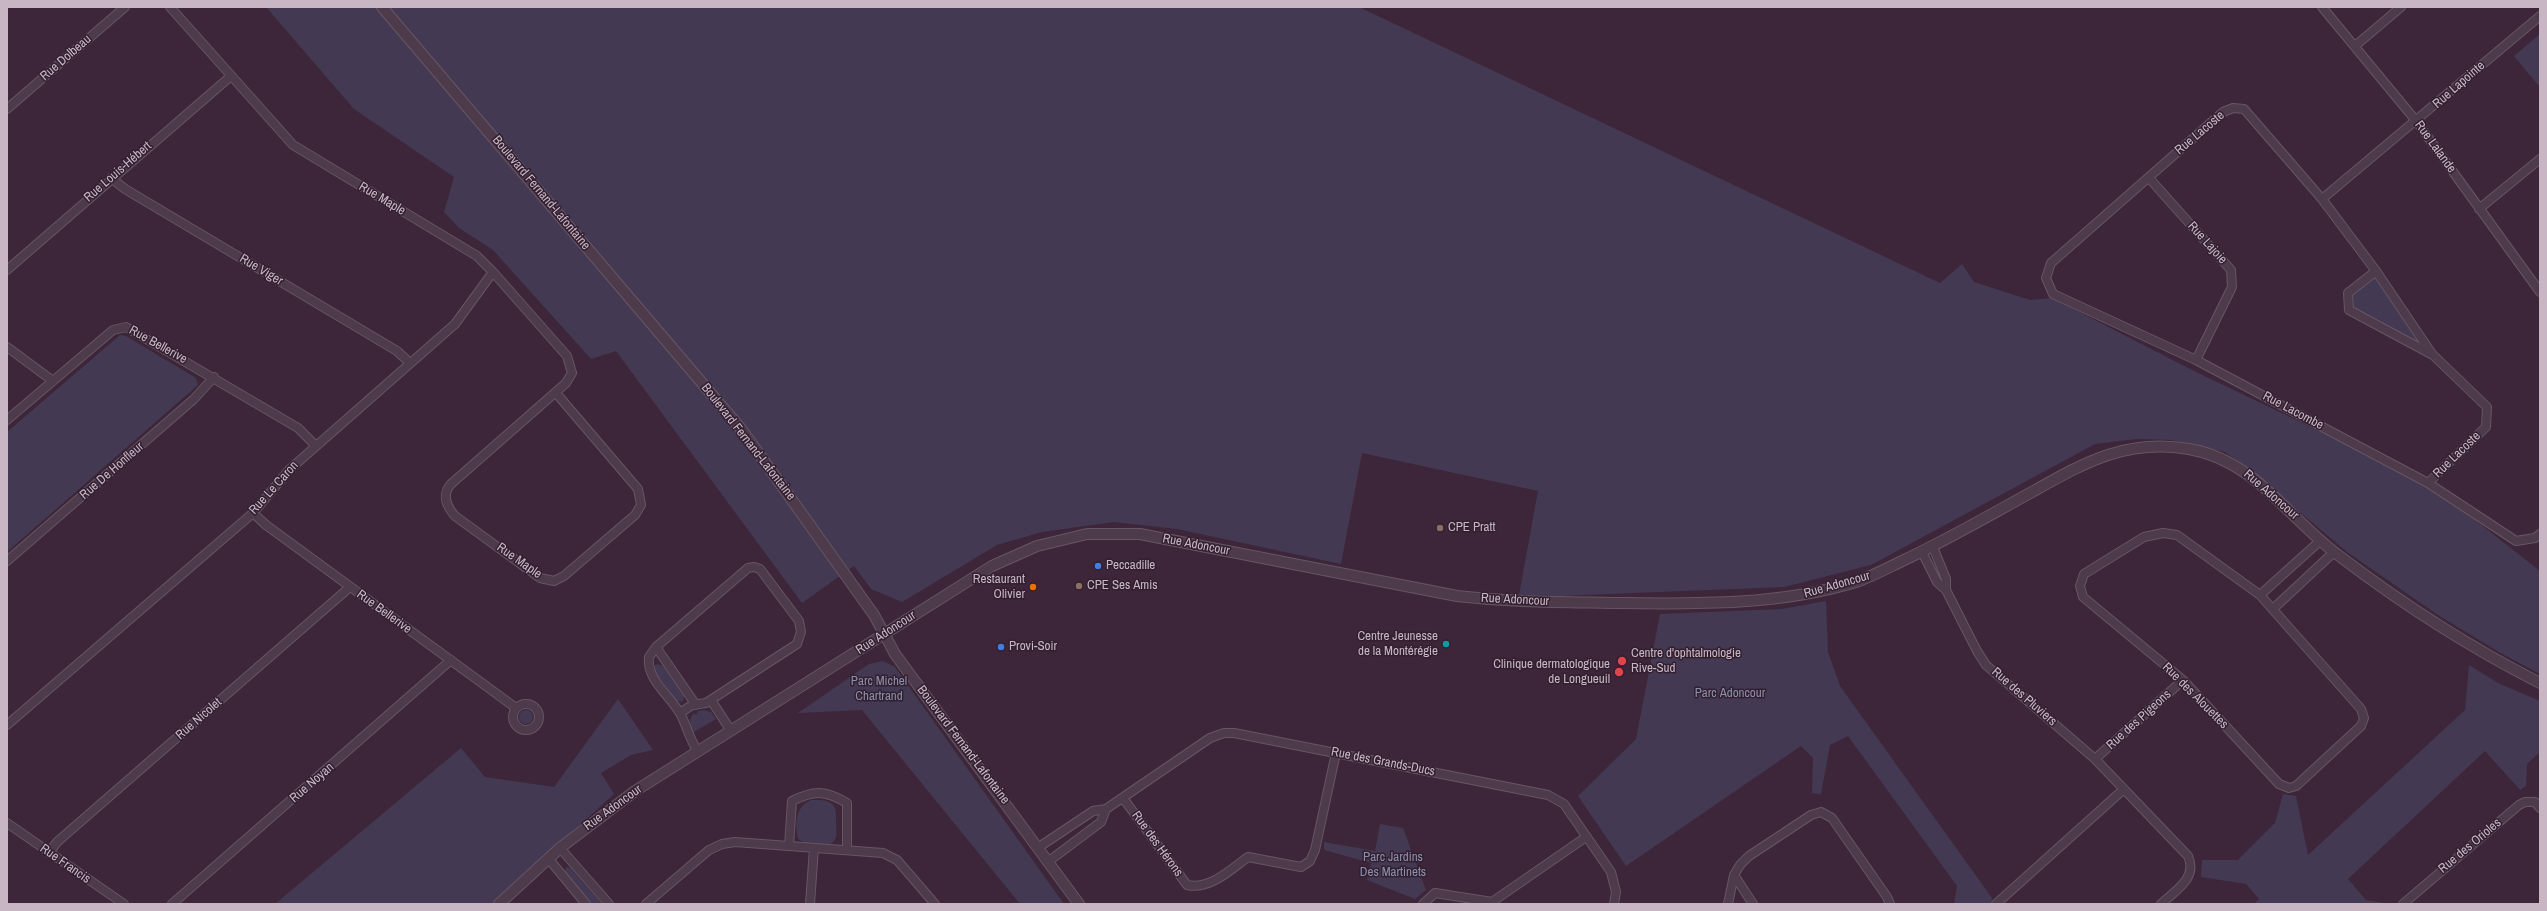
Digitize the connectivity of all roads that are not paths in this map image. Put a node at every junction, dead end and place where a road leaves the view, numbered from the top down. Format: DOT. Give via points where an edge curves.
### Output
graph roads {
  1 [pos="125,7"];
  2 [pos="170,7"];
  3 [pos="382,7"];
  4 [pos="2322,7"];
  5 [pos="2401,7"];
  6 [pos="2540,16"];
  7 [pos="2355,46"];
  8 [pos="231,76"];
  9 [pos="7,110"];
  10 [pos="2417,122"];
  11 [pos="2540,159"];
  12 [pos="111,178"];
  13 [pos="2149,178"];
  14 [pos="2322,199"];
  15 [pos="2479,209"];
  16 [pos="7,270"];
  17 [pos="2376,271"];
  18 [pos="493,272"];
  19 [pos="2046,278"];
  20 [pos="2540,292"];
  21 [pos="7,347"];
  22 [pos="2432,354"];
  23 [pos="2196,360"];
  24 [pos="410,364"];
  25 [pos="214,377"];
  26 [pos="53,381"];
  27 [pos="556,393"];
  28 [pos="7,420"];
  29 [pos="315,445"];
  30 [pos="2428,483"];
  31 [pos="253,513"];
  32 [pos="2540,534"];
  33 [pos="2321,540"];
  34 [pos="1933,547"];
  35 [pos="1922,552"];
  36 [pos="2334,552"];
  37 [pos="7,562"];
  38 [pos="350,587"];
  39 [pos="1946,590"];
  40 [pos="2260,595"];
  41 [pos="2274,608"];
  42 [pos="884,634"];
  43 [pos="656,647"];
  44 [pos="451,660"];
  45 [pos="2183,680"];
  46 [pos="2540,683"];
  47 [pos="711,700"];
  48 [pos="696,705"];
  49 [pos="516,708"];
  50 [pos="680,713"];
  51 [pos="7,725"];
  52 [pos="731,731"];
  53 [pos="698,752"];
  54 [pos="1336,753"];
  55 [pos="2095,759"];
  56 [pos="2124,788"];
  57 [pos="1123,798"];
  58 [pos="2540,808"];
  59 [pos="1106,809"];
  60 [pos="7,823"];
  61 [pos="1586,837"];
  62 [pos="789,846"];
  63 [pos="1039,847"];
  64 [pos="560,848"];
  65 [pos="814,848"];
  66 [pos="847,850"];
  67 [pos="49,853"];
  68 [pos="548,858"];
  69 [pos="1049,861"];
  70 [pos="1734,875"];
  71 [pos="124,904"];
  72 [pos="172,904"];
  73 [pos="499,904"];
  74 [pos="586,904"];
  75 [pos="609,904"];
  76 [pos="646,904"];
  77 [pos="810,904"];
  78 [pos="934,904"];
  79 [pos="1079,904"];
  80 [pos="1423,904"];
  81 [pos="1614,904"];
  82 [pos="1728,904"];
  83 [pos="1753,904"];
  84 [pos="1890,904"];
  85 [pos="1996,904"];
  86 [pos="2161,904"];
  87 [pos="2402,904"];
  1 -- 9 [label="street, Rue Dolbeau"];
  2 -- 8 [label="street, Rue Maple"];
  3 -- 42 [label="street, Boulevard Fernand-Lafontaine" via="742,430 874,616"];
  4 -- 7 [label="street, Rue Lalande"];
  5 -- 7 [label="street"];
  6 -- 10 [label="street, Rue Lapointe"];
  7 -- 10 [label="street, Rue Lalande"];
  8 -- 12 [label="street, Rue Louis-Hébert"];
  8 -- 18 [label="street, Rue Maple" via="293,146 471,252"];
  10 -- 14 [label="street, Rue Lapointe"];
  10 -- 15 [label="street, Rue Lalande"];
  11 -- 15 [label="street"];
  12 -- 16 [label="street, Rue Louis-Hébert"];
  12 -- 24 [label="street, Rue Viger" via="125,189 397,351"];
  13 -- 14 [label="street, Rue Lacoste" via="2223,112 2233,108 2244,109"];
  13 -- 19 [label="street, Rue Lacoste" via="2051,263"];
  13 -- 23 [label="street, Rue Lajoie" via="2231,270 2232,286"];
  14 -- 17 [label="street, Rue Lacoste"];
  15 -- 20 [label="street, Rue Lalande"];
  17 -- 22 [label="street, Rue Lacoste"];
  17 -- 22 [label="street, Rue Lacoste" via="2348,293 2349,310"];
  18 -- 24 [label="street, Rue Le Caron" via="481,285 460,319"];
  18 -- 27 [label="street, Rue Maple" via="570,361 570,377"];
  19 -- 23 [label="street, Rue Lacombe" via="2053,294"];
  21 -- 26 [label="street"];
  22 -- 30 [label="street, Rue Lacoste" via="2487,407 2486,427"];
  23 -- 30 [label="street, Rue Lacombe"];
  24 -- 29 [label="street, Rue Le Caron"];
  25 -- 26 [label="street, Rue Bellerive" via="132,329 122,326 113,330"];
  25 -- 29 [label="street, Rue Bellerive" via="298,428"];
  25 -- 37 [label="street, Rue De Honfleur" via="194,399"];
  26 -- 28 [label="street"];
  27 -- 27 [label="street, Rue Maple" via="451,484 446,501 456,516 540,578 554,581 564,576 635,515 641,500 638,489"];
  29 -- 31 [label="street, Rue Le Caron" via="288,470"];
  30 -- 32 [label="street, Rue Lacombe" via="2516,541 2535,538"];
  31 -- 38 [label="street, Rue Bellerive"];
  31 -- 51 [label="street, Rue Le Caron"];
  33 -- 34 [label="street, Rue Adoncour" via="2248,472 2219,457 2190,449 2155,446 2124,450 2090,460"];
  33 -- 36 [label="street, Rue Adoncour"];
  33 -- 40 [label="street"];
  34 -- 35 [label="street, Rue Adoncour"];
  34 -- 39 [label="street, Rue des Pluviers" via="1946,578"];
  35 -- 39 [label="street, Rue des Pluviers" via="1937,582"];
  35 -- 42 [label="street, Rue Adoncour" via="1859,581 1810,594 1778,598 1683,604 1504,602 1457,596 1140,534 1087,534 1037,546 992,566"];
  36 -- 41 [label="street"];
  36 -- 46 [label="street, Rue Adoncour" via="2401,601 2498,661"];
  38 -- 44 [label="street, Rue Bellerive"];
  38 -- 67 [label="street, Rue Nicolet" via="57,842"];
  39 -- 55 [label="street, Rue des Pluviers" via="1986,664"];
  40 -- 41 [label="street, Rue des Alouettes"];
  40 -- 45 [label="street, Rue des Alouettes" via="2177,535 2163,533 2144,537 2084,574 2080,586 2083,597"];
  41 -- 45 [label="street, Rue des Alouettes" via="2361,709 2364,718 2361,726 2296,786 2289,788 2279,784"];
  42 -- 52 [label="street, Rue Adoncour"];
  42 -- 63 [label="street, Boulevard Fernand-Lafontaine" via="895,654"];
  43 -- 47 [label="street" via="748,568 757,568 764,573 799,621 801,632 798,641 791,649"];
  43 -- 48 [label="street"];
  43 -- 50 [label="street" via="649,657 649,669"];
  44 -- 49 [label="street, Rue Bellerive"];
  44 -- 72 [label="street, Rue Noyan"];
  45 -- 55 [label="street, Rue des Pigeons"];
  47 -- 48 [label="street"];
  47 -- 52 [label="street"];
  48 -- 50 [label="street"];
  50 -- 53 [label="street"];
  52 -- 53 [label="street, Rue Adoncour"];
  53 -- 64 [label="street, Rue Adoncour" via="617,803"];
  54 -- 57 [label="street, Rue des Grands-Ducs" via="1224,732 1210,738"];
  54 -- 57 [label="street, Rue des Hérons" via="1315,850 1310,861 1301,867 1248,857 1208,884 1196,887 1187,885"];
  54 -- 61 [label="street, Rue des Grands-Ducs" via="1548,795 1564,804"];
  55 -- 56 [label="street, Rue des Pluviers"];
  56 -- 85 [label="street"];
  56 -- 86 [label="street, Rue des Pluviers" via="2188,856 2192,866 2186,880"];
  57 -- 59 [label="street, Rue des Grands-Ducs"];
  58 -- 87 [label="street, Rue des Orioles" via="2535,802 2519,805"];
  59 -- 63 [label="street, Rue des Grands-Ducs" via="1093,811"];
  59 -- 69 [label="street, Rue des Grands-Ducs" via="1101,822"];
  60 -- 67 [label="street, Rue Francis"];
  61 -- 80 [label="street" via="1492,902 1435,893"];
  61 -- 81 [label="street, Rue des Grands-Ducs" via="1610,872 1616,892"];
  62 -- 65 [label="street"];
  62 -- 66 [label="street" via="792,801 808,793 831,794 847,803"];
  62 -- 76 [label="street" via="735,842 722,844 709,850"];
  63 -- 69 [label="street, Boulevard Fernand-Lafontaine"];
  64 -- 68 [label="street, Rue Adoncour"];
  64 -- 75 [label="street"];
  65 -- 66 [label="street"];
  65 -- 77 [label="street"];
  66 -- 78 [label="street" via="883,853 893,857"];
  67 -- 71 [label="street, Rue Francis"];
  68 -- 73 [label="street, Rue Adoncour"];
  68 -- 74 [label="street"];
  69 -- 79 [label="street, Boulevard Fernand-Lafontaine"];
  70 -- 82 [label="street"];
  70 -- 83 [label="street"];
  70 -- 84 [label="street" via="1749,856 1811,815 1821,812 1832,818"];
}
